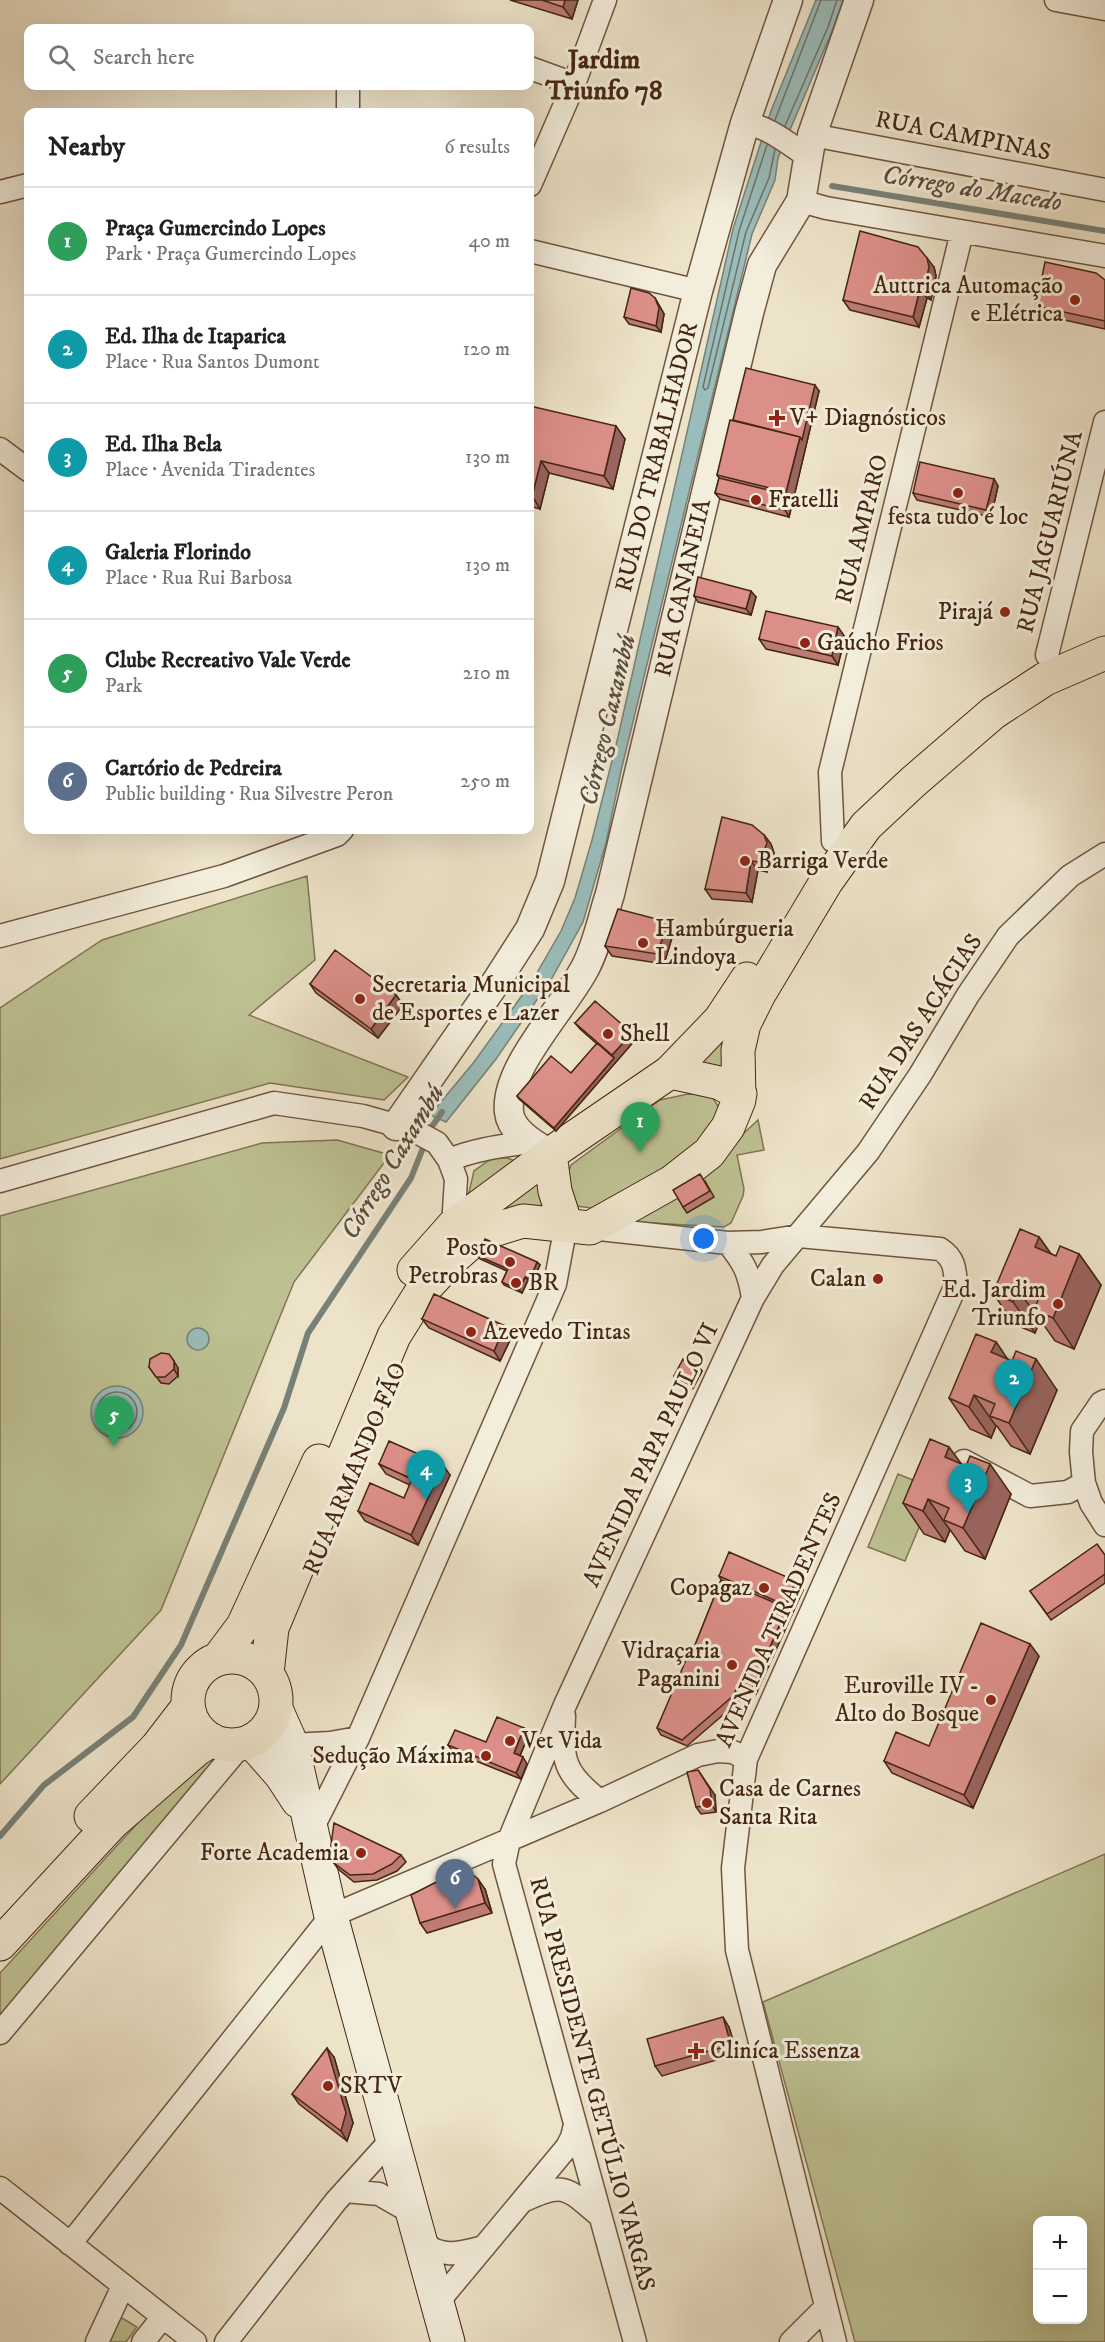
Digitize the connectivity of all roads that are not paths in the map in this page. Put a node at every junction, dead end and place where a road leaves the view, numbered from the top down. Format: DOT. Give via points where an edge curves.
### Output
graph roads {
  1 [pos="604,0"];
  2 [pos="788,0"];
  3 [pos="858,0"];
  4 [pos="1056,0"];
  5 [pos="1105,9"];
  6 [pos="534,69"];
  7 [pos="574,84"];
  8 [pos="348,90"];
  9 [pos="348,108"];
  10 [pos="745,123"];
  11 [pos="810,145"];
  12 [pos="534,176"];
  13 [pos="24,186"];
  14 [pos="1105,190"];
  15 [pos="0,192"];
  16 [pos="801,201"];
  17 [pos="962,232"];
  18 [pos="534,252"];
  19 [pos="1105,256"];
  20 [pos="698,291"];
  21 [pos="1105,422"];
  22 [pos="0,449"];
  23 [pos="24,467"];
  24 [pos="1105,630"];
  25 [pos="1105,653"];
  26 [pos="1047,655"];
  27 [pos="330,834"];
  28 [pos="833,841"];
  29 [pos="1105,854"];
  30 [pos="0,936"];
  31 [pos="670,1072"];
  32 [pos="740,1094"];
  33 [pos="404,1128"];
  34 [pos="540,1148"];
  35 [pos="443,1152"];
  36 [pos="0,1181"];
  37 [pos="453,1226"];
  38 [pos="578,1226"];
  39 [pos="799,1236"];
  40 [pos="728,1243"];
  41 [pos="753,1298"];
  42 [pos="1105,1401"];
  43 [pos="964,1461"];
  44 [pos="1084,1483"];
  45 [pos="1105,1525"];
  46 [pos="219,1658"];
  47 [pos="272,1689"];
  48 [pos="565,1705"];
  49 [pos="187,1708"];
  50 [pos="358,1738"];
  51 [pos="235,1742"];
  52 [pos="292,1745"];
  53 [pos="746,1759"];
  54 [pos="600,1801"];
  55 [pos="308,1821"];
  56 [pos="509,1840"];
  57 [pos="0,1911"];
  58 [pos="331,1916"];
  59 [pos="0,1944"];
  60 [pos="0,2033"];
  61 [pos="574,2125"];
  62 [pos="392,2139"];
  63 [pos="345,2191"];
  64 [pos="2,2195"];
  65 [pos="524,2201"];
  66 [pos="599,2215"];
  67 [pos="417,2228"];
  68 [pos="70,2244"];
  69 [pos="484,2247"];
  70 [pos="123,2286"];
  71 [pos="438,2302"];
  72 [pos="825,2308"];
  73 [pos="162,2318"];
  74 [pos="97,2342"];
  75 [pos="143,2342"];
  76 [pos="195,2342"];
  77 [pos="226,2342"];
  78 [pos="448,2342"];
  79 [pos="635,2342"];
  80 [pos="791,2342"];
  81 [pos="835,2342"];
  1 -- 7 [label="street"];
  2 -- 10 [label="street, RUA DO TRABALHADOR"];
  3 -- 11 [label="street, RUA CANANEIA"];
  4 -- 5 [label="street"];
  6 -- 7 [label="street"];
  7 -- 12 [label="street"];
  8 -- 9 [label="street"];
  10 -- 11 [label="street"];
  10 -- 20 [label="street, RUA DO TRABALHADOR"];
  11 -- 14 [label="street, RUA CAMPINAS"];
  11 -- 16 [label="street, RUA CANANEIA"];
  13 -- 15 [label="street"];
  16 -- 17 [label="street"];
  16 -- 34 [label="street, RUA CANANEIA" via="762,265 610,894 586,967 529,1052 511,1090 509,1114 515,1126"];
  17 -- 19 [label="street"];
  17 -- 28 [label="street, RUA AMPARO" via="830,772"];
  18 -- 20 [label="street"];
  20 -- 33 [label="street, RUA DO TRABALHADOR" via="550,881 530,929"];
  21 -- 26 [label="street, RUA JAGUARIÚNA"];
  22 -- 23 [label="street"];
  24 -- 26 [label="main road"];
  25 -- 32 [label="main road" via="1045,679 993,713 866,826 826,882 744,1024 738,1050"];
  26 -- 28 [label="main road" via="976,697 898,767"];
  27 -- 30 [label="street" via="224,876"];
  28 -- 31 [label="main road" via="720,1020"];
  29 -- 39 [label="street, RUA DAS ACÁCIAS" via="1070,876 1008,936 868,1152"];
  31 -- 32 [label="main road" via="720,1083"];
  31 -- 34 [label="main road"];
  32 -- 38 [label="main road" via="728,1126 709,1153 672,1182"];
  33 -- 35 [label="street"];
  33 -- 36 [label="street" via="363,1116 274,1103"];
  34 -- 35 [label="street"];
  34 -- 37 [label="main road"];
  34 -- 38 [label="main road" via="555,1191"];
  35 -- 37 [label="street" via="456,1179"];
  37 -- 46 [label="main road" via="406,1280 378,1331 243,1626"];
  38 -- 40 [label="street"];
  38 -- 47 [label="main road" via="523,1221 490,1231 468,1245 422,1291 394,1336 272,1628"];
  38 -- 50 [label="street"];
  39 -- 40 [label="street"];
  39 -- 41 [label="street, AVENIDA PAPA PAULO VI" via="773,1265"];
  39 -- 53 [label="street, AVENIDA TIRADENTES" via="940,1249 951,1256 956,1285"];
  40 -- 41 [label="street" via="750,1275"];
  41 -- 48 [label="street, AVENIDA PAPA PAULO VI"];
  42 -- 44 [label="street" via="1082,1431"];
  43 -- 44 [label="street" via="1030,1496 1068,1492"];
  44 -- 45 [label="street" via="1090,1503"];
  46 -- 47 [label="main road" via="245,1658 257,1664"];
  46 -- 49 [label="main road" via="196,1674"];
  47 -- 51 [label="main road" via="272,1722 263,1733"];
  47 -- 52 [label="main road"];
  48 -- 54 [label="street, AVENIDA PAPA PAULO VI" via="567,1765 578,1785"];
  48 -- 56 [label="street, AVENIDA PAPA PAULO VI"];
  49 -- 51 [label="main road" via="202,1733"];
  49 -- 57 [label="main road" via="157,1747"];
  50 -- 52 [label="street"];
  50 -- 55 [label="street"];
  51 -- 55 [label="main road" via="281,1775"];
  51 -- 59 [label="main road" via="197,1749 112,1823"];
  51 -- 60 [label="street"];
  52 -- 55 [label="main road"];
  53 -- 54 [label="street" via="733,1752 698,1755"];
  53 -- 72 [label="street, AVENIDA TIRADENTES" via="733,1868 737,1950"];
  54 -- 56 [label="street"];
  55 -- 58 [label="main road"];
  56 -- 58 [label="street"];
  56 -- 61 [label="street, RUA PRESIDENTE GETÚLIO VARGAS" via="504,1864"];
  58 -- 62 [label="main road"];
  58 -- 68 [label="street"];
  61 -- 65 [label="street" via="567,2147"];
  61 -- 66 [label="street, RUA PRESIDENTE GETÚLIO VARGAS"];
  62 -- 63 [label="street"];
  62 -- 67 [label="main road"];
  63 -- 67 [label="street" via="379,2194"];
  63 -- 77 [label="street"];
  64 -- 68 [label="street"];
  65 -- 66 [label="street" via="547,2190 569,2190"];
  65 -- 69 [label="street"];
  66 -- 79 [label="street, RUA PRESIDENTE GETÚLIO VARGAS"];
  67 -- 69 [label="street" via="433,2251 443,2254"];
  67 -- 71 [label="main road"];
  68 -- 70 [label="street"];
  69 -- 71 [label="street"];
  70 -- 73 [label="street"];
  70 -- 74 [label="street"];
  71 -- 78 [label="main road"];
  72 -- 80 [label="street"];
  72 -- 81 [label="street, AVENIDA TIRADENTES"];
  73 -- 75 [label="street"];
  73 -- 76 [label="street"];
}
